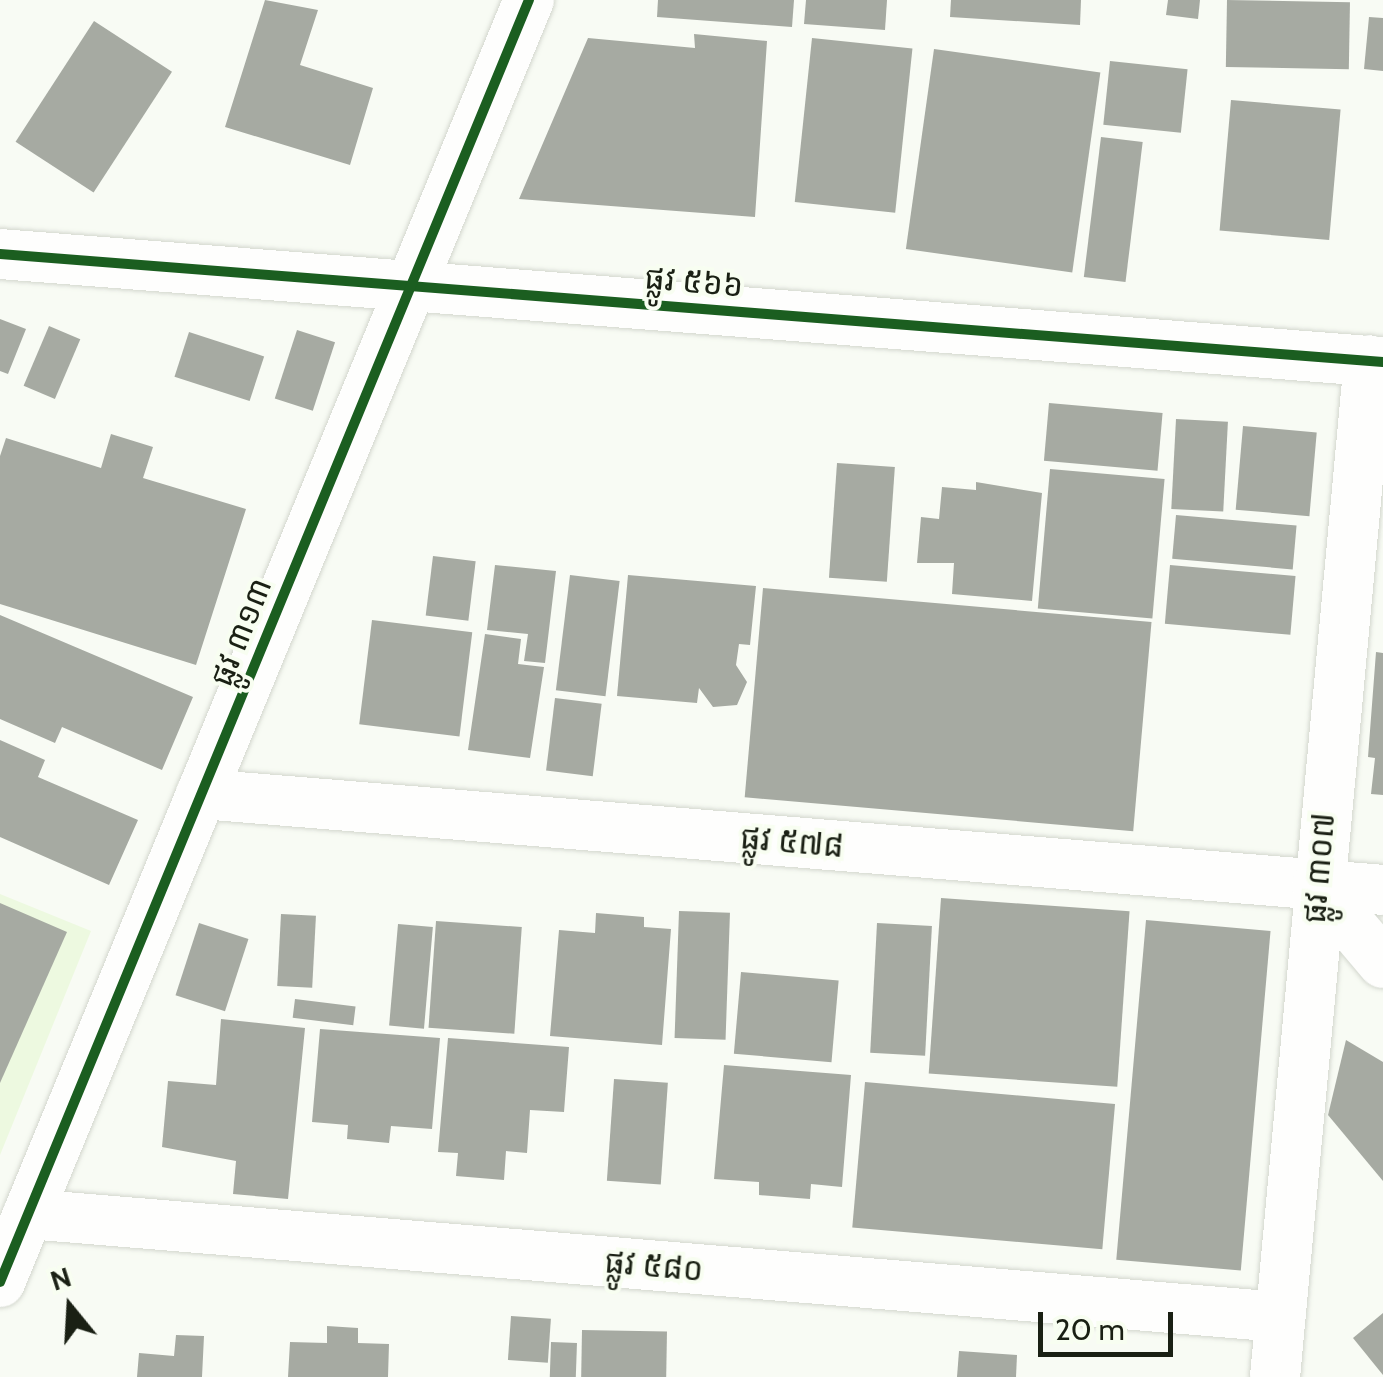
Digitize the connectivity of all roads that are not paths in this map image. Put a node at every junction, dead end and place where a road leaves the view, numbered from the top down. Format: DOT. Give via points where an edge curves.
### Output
graph roads {
  1 [pos="529,0"];
  2 [pos="0,254"];
  3 [pos="412,284"];
  4 [pos="1376,361"];
  5 [pos="201,794"];
  6 [pos="1317,885"];
  7 [pos="1383,890"];
  8 [pos="1383,962"];
  9 [pos="28,1214"];
  10 [pos="0,1282"];
  11 [pos="1280,1317"];
  12 [pos="1275,1377"];
  1 -- 3 [label="street, ផ្លូវ ៣១៣"];
  2 -- 3 [label="street, ផ្លូវ ៥៦៦"];
  3 -- 4 [label="street, ផ្លូវ ៥៦៦"];
  3 -- 5 [label="street, ផ្លូវ ៣១៣"];
  4 -- 6 [label="street, ផ្លូវ ៣០៧"];
  5 -- 6 [label="street, ផ្លូវ ៥៧៨"];
  5 -- 9 [label="street, ផ្លូវ ៣១៣"];
  6 -- 7 [label="street, ផ្លូវ ៥៧៨"];
  6 -- 8 [label="street"];
  6 -- 11 [label="street, ផ្លូវ ៣០៧"];
  9 -- 10 [label="street, ផ្លូវ ៣១៣"];
  9 -- 11 [label="street, ផ្លូវ ៥៨០"];
  11 -- 12 [label="street, ផ្លូវ ៣០៧"];
}
